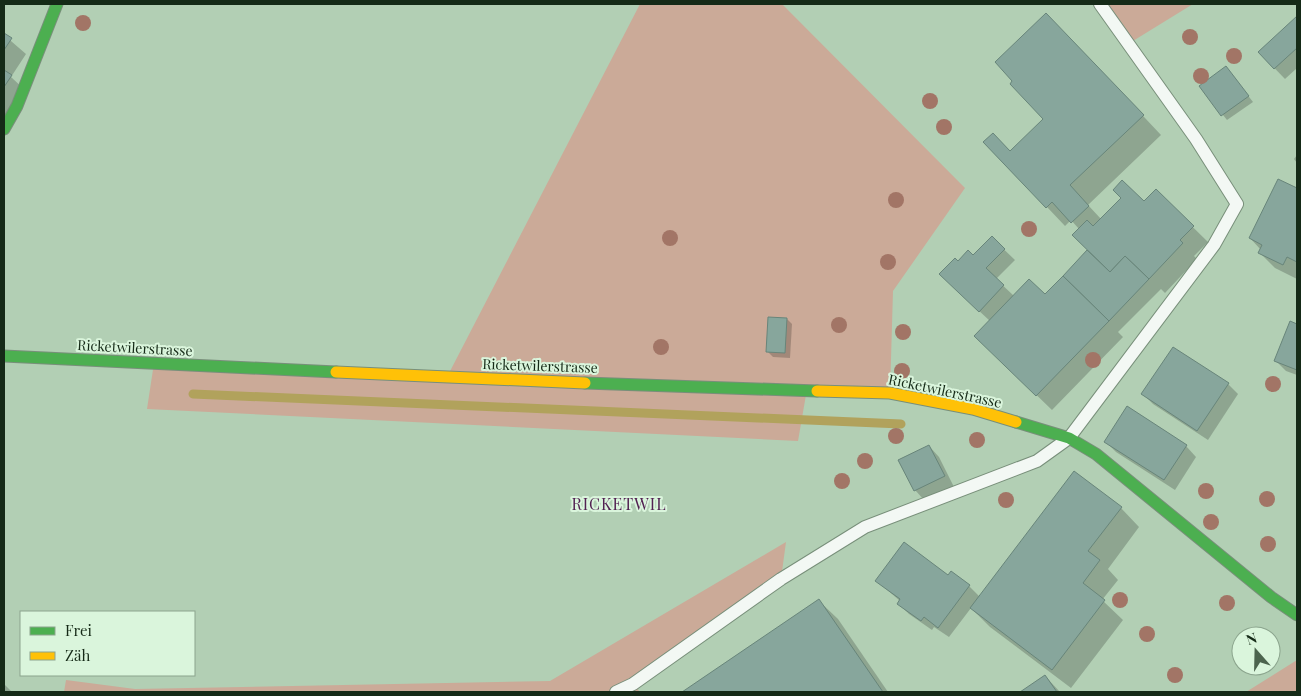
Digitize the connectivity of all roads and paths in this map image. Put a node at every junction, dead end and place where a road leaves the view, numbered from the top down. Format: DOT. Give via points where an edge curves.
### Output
graph roads {
  1 [pos="57,4"];
  2 [pos="1100,4"];
  3 [pos="4,129"];
  4 [pos="4,356"];
  5 [pos="1069,438"];
  6 [pos="1297,615"];
  7 [pos="616,692"];
  1 -- 3 [label="street" via="17,106"];
  2 -- 5 [label="lane" via="1196,139 1237,204 1214,245"];
  4 -- 5 [label="street, Ricketwilerstrasse" via="446,378 890,394 974,409"];
  5 -- 6 [label="street, Ricketwilerstrasse" via="1096,454"];
  5 -- 7 [label="lane" via="1037,461 865,527 781,580 633,684"];
}
